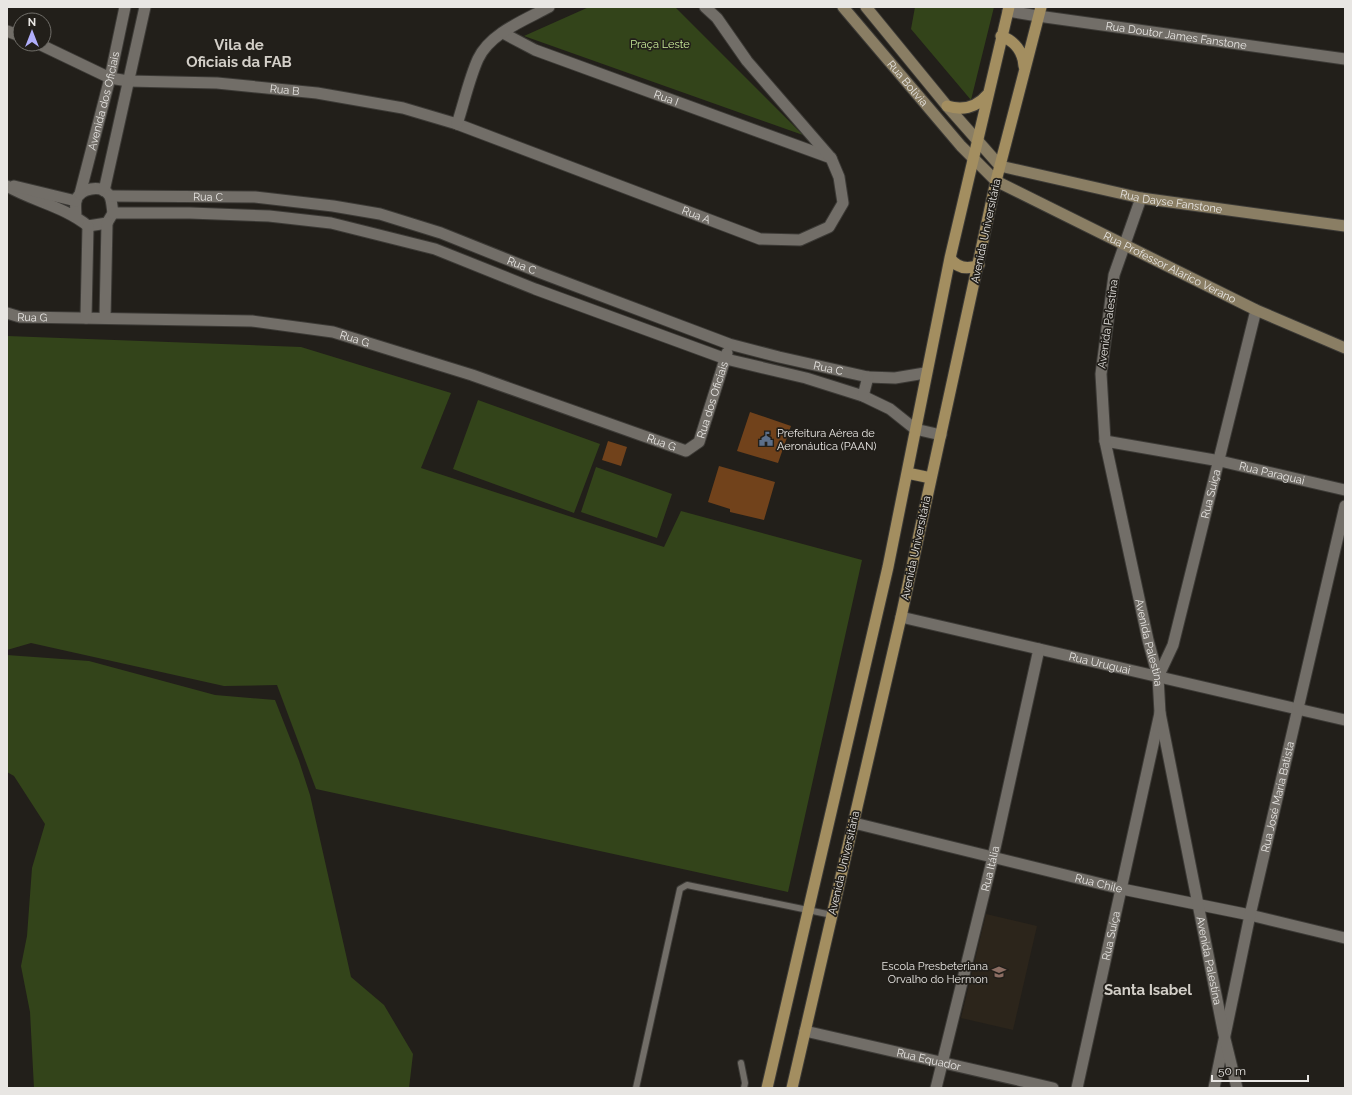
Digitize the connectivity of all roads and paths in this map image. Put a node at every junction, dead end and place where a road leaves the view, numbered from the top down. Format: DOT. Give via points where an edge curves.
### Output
graph roads {
  1 [pos="124,7"];
  2 [pos="145,7"];
  3 [pos="549,7"];
  4 [pos="705,7"];
  5 [pos="843,7"];
  6 [pos="870,8"];
  7 [pos="1008,9"];
  8 [pos="1039,12"];
  9 [pos="503,33"];
  10 [pos="1001,36"];
  11 [pos="52,51"];
  12 [pos="1345,59"];
  13 [pos="1024,69"];
  14 [pos="110,78"];
  15 [pos="128,81"];
  16 [pos="988,93"];
  17 [pos="947,106"];
  18 [pos="457,124"];
  19 [pos="977,141"];
  20 [pos="831,158"];
  21 [pos="973,158"];
  22 [pos="1000,166"];
  23 [pos="996,181"];
  24 [pos="7,185"];
  25 [pos="107,193"];
  26 [pos="78,197"];
  27 [pos="1141,198"];
  28 [pos="333,206"];
  29 [pos="76,217"];
  30 [pos="110,218"];
  31 [pos="331,223"];
  32 [pos="88,226"];
  33 [pos="1345,226"];
  34 [pos="1124,246"];
  35 [pos="950,258"];
  36 [pos="979,265"];
  37 [pos="541,273"];
  38 [pos="535,289"];
  39 [pos="1256,310"];
  40 [pos="7,313"];
  41 [pos="86,318"];
  42 [pos="105,318"];
  43 [pos="729,344"];
  44 [pos="1345,348"];
  45 [pos="779,357"];
  46 [pos="726,359"];
  47 [pos="810,364"];
  48 [pos="775,370"];
  49 [pos="925,373"];
  50 [pos="868,377"];
  51 [pos="806,378"];
  52 [pos="863,396"];
  53 [pos="915,429"];
  54 [pos="941,435"];
  55 [pos="1105,441"];
  56 [pos="686,451"];
  57 [pos="1220,461"];
  58 [pos="907,473"];
  59 [pos="932,478"];
  60 [pos="1345,490"];
  61 [pos="1345,506"];
  62 [pos="901,617"];
  63 [pos="1039,649"];
  64 [pos="1158,677"];
  65 [pos="1298,709"];
  66 [pos="1160,713"];
  67 [pos="1345,720"];
  68 [pos="854,823"];
  69 [pos="993,857"];
  70 [pos="1122,889"];
  71 [pos="1199,905"];
  72 [pos="808,909"];
  73 [pos="1250,914"];
  74 [pos="832,915"];
  75 [pos="1345,938"];
  76 [pos="805,1030"];
  77 [pos="1224,1035"];
  78 [pos="942,1062"];
  79 [pos="741,1063"];
  80 [pos="636,1088"];
  81 [pos="744,1088"];
  82 [pos="767,1088"];
  83 [pos="792,1088"];
  84 [pos="936,1088"];
  85 [pos="1053,1088"];
  86 [pos="1077,1088"];
  87 [pos="1214,1088"];
  88 [pos="1237,1088"];
  1 -- 14 [label="street, Avenida dos Oficiais"];
  2 -- 15 [label="street, Avenida dos Oficiais"];
  3 -- 9 [label="street"];
  4 -- 20 [label="street, Rua A" via="718,18 747,61"];
  5 -- 21 [label="main road, Rua Bolívia"];
  6 -- 17 [label="main road, Rua Bolívia"];
  7 -- 8 [label="street, Rua Doutor James Fanstone"];
  7 -- 10 [label="main road"];
  8 -- 12 [label="street, Rua Doutor James Fanstone"];
  8 -- 13 [label="main road, Avenida Universitária"];
  9 -- 18 [label="street" via="488,45 478,59"];
  9 -- 20 [label="street, Rua I" via="534,50"];
  10 -- 13 [label="main road" via="1018,48"];
  10 -- 16 [label="main road"];
  11 -- 14 [label="street, Rua B"];
  13 -- 22 [label="main road, Avenida Universitária"];
  14 -- 15 [label="street, Rua B"];
  14 -- 26 [label="street, Avenida dos Oficiais"];
  15 -- 18 [label="street, Rua B" via="217,83 317,93 403,108"];
  15 -- 25 [label="street, Avenida dos Oficiais"];
  16 -- 17 [label="main road" via="980,102 968,108"];
  16 -- 19 [label="main road"];
  17 -- 19 [label="main road, Rua Bolívia"];
  18 -- 20 [label="street, Rua A" via="760,239 800,240 830,227 843,203 839,177"];
  19 -- 21 [label="main road"];
  19 -- 22 [label="main road, Rua Bolívia"];
  21 -- 23 [label="main road, Rua Bolívia"];
  21 -- 35 [label="main road"];
  22 -- 23 [label="main road, Avenida Universitária"];
  22 -- 27 [label="main road, Rua Dayse Fanstone"];
  23 -- 34 [label="main road, Rua Professor Alarico Verano"];
  23 -- 36 [label="main road, Avenida Universitária"];
  24 -- 26 [label="street"];
  24 -- 29 [label="street" via="24,196"];
  25 -- 26 [label="street" via="92,188"];
  25 -- 28 [label="street, Rua C" via="255,197"];
  25 -- 30 [label="street"];
  26 -- 29 [label="street"];
  27 -- 33 [label="main road, Rua Dayse Fanstone"];
  27 -- 34 [label="street, Avenida Palestina"];
  28 -- 31 [label="street"];
  28 -- 37 [label="street, Rua C" via="380,214 441,232"];
  29 -- 32 [label="street"];
  30 -- 31 [label="street, Rua C" via="198,213 269,216"];
  30 -- 32 [label="street"];
  30 -- 42 [label="street"];
  31 -- 38 [label="street, Rua C" via="435,250"];
  32 -- 41 [label="street"];
  34 -- 39 [label="main road, Rua Professor Alarico Verano"];
  34 -- 55 [label="street, Avenida Palestina" via="1114,275 1101,374"];
  35 -- 36 [label="main road" via="962,267 973,268"];
  35 -- 49 [label="main road"];
  36 -- 54 [label="main road, Avenida Universitária"];
  37 -- 38 [label="street"];
  37 -- 43 [label="street, Rua C"];
  38 -- 46 [label="street, Rua C"];
  39 -- 44 [label="main road, Rua Professor Alarico Verano"];
  39 -- 57 [label="street, Rua Suiça"];
  40 -- 41 [label="street, Rua G" via="20,317"];
  41 -- 42 [label="street, Rua G"];
  42 -- 56 [label="street, Rua G" via="252,321 333,332 472,375"];
  43 -- 45 [label="street, Rua C"];
  43 -- 46 [label="street, Rua dos Oficiais"];
  45 -- 47 [label="street, Rua C"];
  45 -- 48 [label="street"];
  46 -- 48 [label="street, Rua C"];
  46 -- 56 [label="street, Rua dos Oficiais" via="699,442"];
  47 -- 50 [label="street, Rua C"];
  47 -- 51 [label="street"];
  48 -- 51 [label="street, Rua C"];
  49 -- 50 [label="street, Rua C" via="895,378"];
  49 -- 53 [label="main road"];
  50 -- 52 [label="street"];
  51 -- 52 [label="street, Rua C"];
  52 -- 53 [label="street, Rua C" via="890,410"];
  53 -- 54 [label="street"];
  53 -- 58 [label="main road"];
  54 -- 59 [label="main road, Avenida Universitária"];
  55 -- 57 [label="street, Rua Paraguai"];
  55 -- 64 [label="street, Avenida Palestina"];
  57 -- 60 [label="street, Rua Paraguai"];
  57 -- 64 [label="street, Rua Suiça" via="1173,645"];
  58 -- 59 [label="main road"];
  58 -- 72 [label="main road" via="888,567"];
  59 -- 62 [label="main road, Avenida Universitária"];
  61 -- 65 [label="street, Rua José Maria Batista"];
  62 -- 63 [label="street, Rua Uruguai"];
  62 -- 68 [label="main road, Avenida Universitária"];
  63 -- 64 [label="street, Rua Uruguai"];
  63 -- 69 [label="street, Rua Itália"];
  64 -- 65 [label="street, Rua Uruguai"];
  64 -- 66 [label="street, Avenida Palestina"];
  65 -- 67 [label="street, Rua Uruguai"];
  65 -- 73 [label="street, Rua José Maria Batista"];
  66 -- 70 [label="street, Rua Suíça"];
  66 -- 71 [label="street, Avenida Palestina"];
  68 -- 69 [label="street, Rua Chile"];
  68 -- 74 [label="main road, Avenida Universitária"];
  69 -- 70 [label="street, Rua Chile"];
  69 -- 78 [label="street, Rua Itália"];
  70 -- 71 [label="street, Rua Chile"];
  70 -- 86 [label="street, Rua Suíça"];
  71 -- 73 [label="street, Rua Chile"];
  71 -- 77 [label="street, Avenida Palestina"];
  72 -- 74 [label="lane"];
  72 -- 80 [label="lane" via="687,885 680,889"];
  72 -- 82 [label="main road"];
  73 -- 75 [label="street, Rua Chile"];
  73 -- 77 [label="street, Rua José Maria Batista"];
  74 -- 76 [label="main road, Avenida Universitária"];
  76 -- 78 [label="street, Rua Equador"];
  76 -- 83 [label="main road, Avenida Universitária"];
  77 -- 87 [label="street, Rua José Maria Batista"];
  77 -- 88 [label="street, Avenida Palestina"];
  78 -- 84 [label="street, Rua Itália"];
  78 -- 85 [label="street, Rua Equador"];
  79 -- 81 [label="lane"];
}
